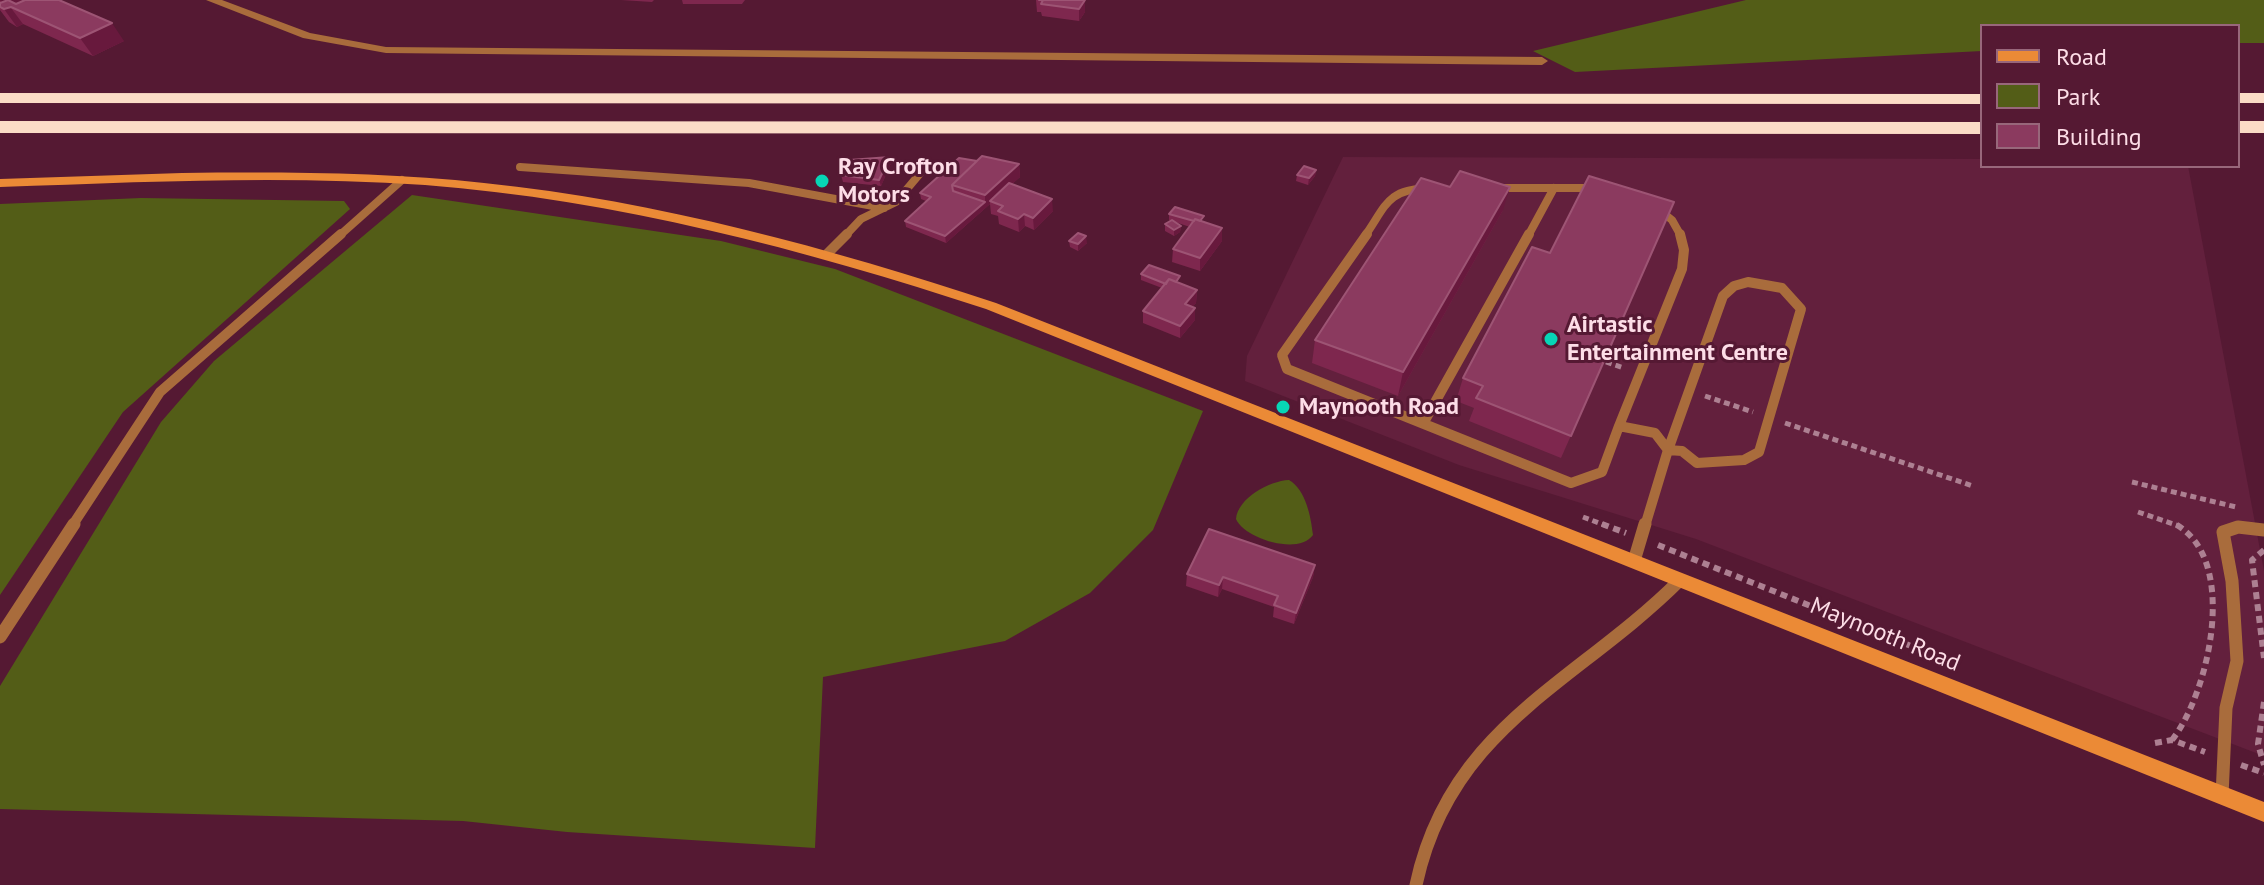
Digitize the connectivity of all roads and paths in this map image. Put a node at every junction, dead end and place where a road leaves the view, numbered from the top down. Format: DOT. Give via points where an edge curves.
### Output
graph roads {
  1 [pos="212,0"];
  2 [pos="1542,61"];
  3 [pos="0,98"];
  4 [pos="2240,98"];
  5 [pos="2264,98"];
  6 [pos="1980,99"];
  7 [pos="0,127"];
  8 [pos="2240,127"];
  9 [pos="2264,127"];
  10 [pos="1980,128"];
  11 [pos="520,167"];
  12 [pos="923,170"];
  13 [pos="402,180"];
  14 [pos="0,183"];
  15 [pos="1446,188"];
  16 [pos="1477,188"];
  17 [pos="1554,188"];
  18 [pos="1615,193"];
  19 [pos="1641,202"];
  20 [pos="884,208"];
  21 [pos="827,254"];
  22 [pos="1606,362"];
  23 [pos="1641,374"];
  24 [pos="1689,390"];
  25 [pos="1769,417"];
  26 [pos="1424,422"];
  27 [pos="1619,426"];
  28 [pos="1668,450"];
  29 [pos="2132,482"];
  30 [pos="1973,486"];
  31 [pos="2249,510"];
  32 [pos="2138,512"];
  33 [pos="2264,530"];
  34 [pos="2264,550"];
  35 [pos="1634,561"];
  36 [pos="1680,580"];
  37 [pos="0,637"];
  38 [pos="2264,658"];
  39 [pos="2264,702"];
  40 [pos="2172,740"];
  41 [pos="2264,765"];
  42 [pos="2222,796"];
  43 [pos="2264,812"];
  44 [pos="1416,885"];
  1 -- 2 [label="street" via="307,36 386,50"];
  3 -- 6 [label="highway"];
  4 -- 5 [label="highway"];
  7 -- 10 [label="highway"];
  8 -- 9 [label="highway"];
  11 -- 20 [label="lane" via="764,185 828,193"];
  12 -- 20 [label="lane" via="896,202"];
  13 -- 14 [label="main road, Maynooth Road" via="254,176"];
  13 -- 21 [label="main road, Maynooth Road" via="561,196 666,214"];
  13 -- 37 [label="lane" via="160,392"];
  15 -- 26 [label="lane" via="1394,194 1282,355 1287,369 1295,373"];
  16 -- 17 [label="lane"];
  17 -- 18 [label="lane"];
  17 -- 26 [label="lane"];
  19 -- 23 [label="lane" via="1674,221 1685,253"];
  20 -- 21 [label="lane" via="861,219"];
  21 -- 35 [label="main road, Maynooth Road" via="991,306"];
  22 -- 23 [label="path"];
  23 -- 27 [label="lane"];
  24 -- 25 [label="path"];
  24 -- 25 [label="lane" via="1723,296 1748,282 1782,288 1801,309"];
  24 -- 28 [label="lane"];
  25 -- 28 [label="lane" via="1759,452 1744,460 1697,463 1682,451"];
  25 -- 30 [label="path"];
  26 -- 27 [label="lane" via="1571,483 1602,472"];
  27 -- 28 [label="lane" via="1655,433"];
  28 -- 35 [label="lane"];
  29 -- 31 [label="path"];
  32 -- 40 [label="path" via="2186,530 2198,543 2208,579 2209,658 2189,714"];
  33 -- 42 [label="lane" via="2247,526 2223,532 2237,661 2226,708"];
  34 -- 38 [label="path" via="2252,560"];
  35 -- 36 [label="main road, Maynooth Road"];
  36 -- 42 [label="main road, Maynooth Road"];
  36 -- 44 [label="lane" via="1498,733 1447,798 1424,844"];
  39 -- 41 [label="path" via="2258,744"];
  42 -- 43 [label="main road, Maynooth Road"];
}
